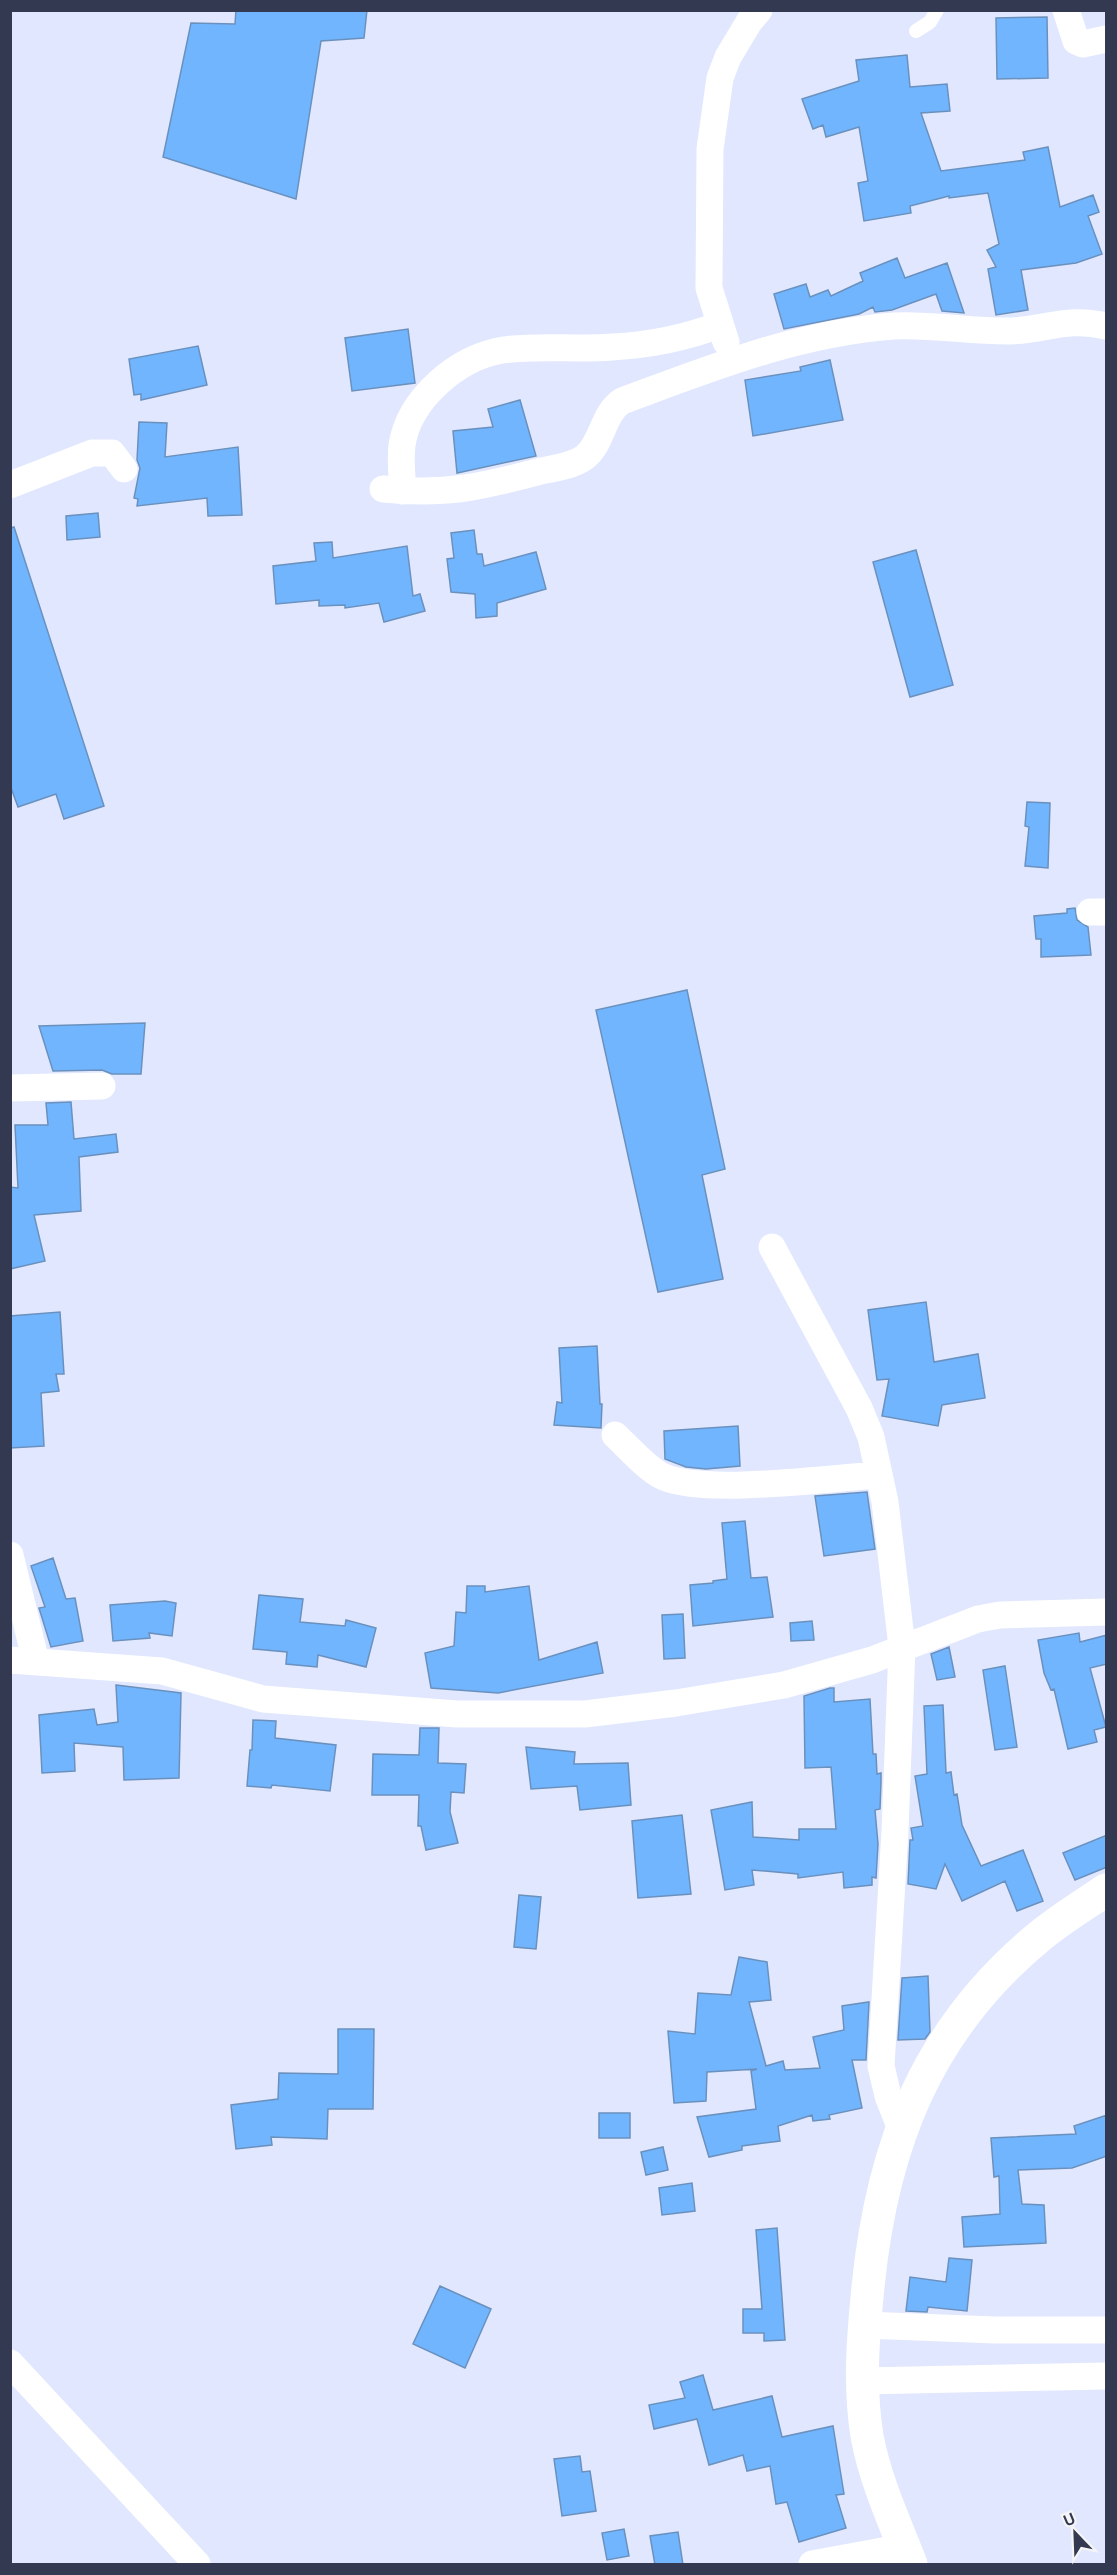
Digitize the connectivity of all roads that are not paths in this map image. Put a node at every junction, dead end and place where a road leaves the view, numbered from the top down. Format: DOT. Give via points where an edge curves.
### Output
graph roads {
  1 [pos="759,10"];
  2 [pos="937,10"];
  3 [pos="1066,10"];
  4 [pos="916,31"];
  5 [pos="1107,39"];
  6 [pos="719,325"];
  7 [pos="1107,326"];
  8 [pos="733,360"];
  9 [pos="124,469"];
  10 [pos="10,485"];
  11 [pos="102,1086"];
  12 [pos="10,1088"];
  13 [pos="772,1247"];
  14 [pos="615,1435"];
  15 [pos="879,1475"];
  16 [pos="10,1555"];
  17 [pos="1107,1611"];
  18 [pos="902,1647"];
  19 [pos="23,1661"];
  20 [pos="1107,1890"];
  21 [pos="901,2129"];
  22 [pos="864,2325"];
  23 [pos="1107,2330"];
  24 [pos="10,2363"];
  25 [pos="1107,2376"];
  26 [pos="861,2381"];
  27 [pos="908,2556"];
  28 [pos="197,2565"];
  29 [pos="812,2565"];
  1 -- 6 [label="street" via="728,57 720,78 711,139 709,288"];
  2 -- 4 [label="lane" via="930,22"];
  3 -- 5 [label="street" via="1076,42"];
  6 -- 8 [label="street"];
  6 -- 8 [label="street" via="689,337 652,342 570,349 536,347 476,357 452,370 429,392 413,417 402,443 393,490 455,491 571,463 591,450 609,413 622,401"];
  7 -- 8 [label="street" via="1068,321 1014,331 907,326 861,329 792,342"];
  9 -- 10 [label="street" via="112,453 92,453"];
  11 -- 12 [label="street"];
  13 -- 15 [label="street" via="859,1408 871,1437"];
  14 -- 15 [label="street" via="662,1477 691,1483"];
  15 -- 18 [label="street"];
  16 -- 19 [label="street"];
  17 -- 18 [label="street" via="1000,1615 978,1619"];
  18 -- 19 [label="street" via="846,1669 784,1684 585,1714 457,1714 263,1699 162,1671"];
  18 -- 21 [label="street" via="881,2066"];
  20 -- 21 [label="street" via="1040,1936 979,1994 935,2055 916,2089"];
  21 -- 22 [label="street" via="873,2236"];
  22 -- 23 [label="street"];
  22 -- 26 [label="street"];
  24 -- 28 [label="street"];
  25 -- 26 [label="street"];
  26 -- 27 [label="street" via="867,2437"];
  27 -- 29 [label="street"];
}
